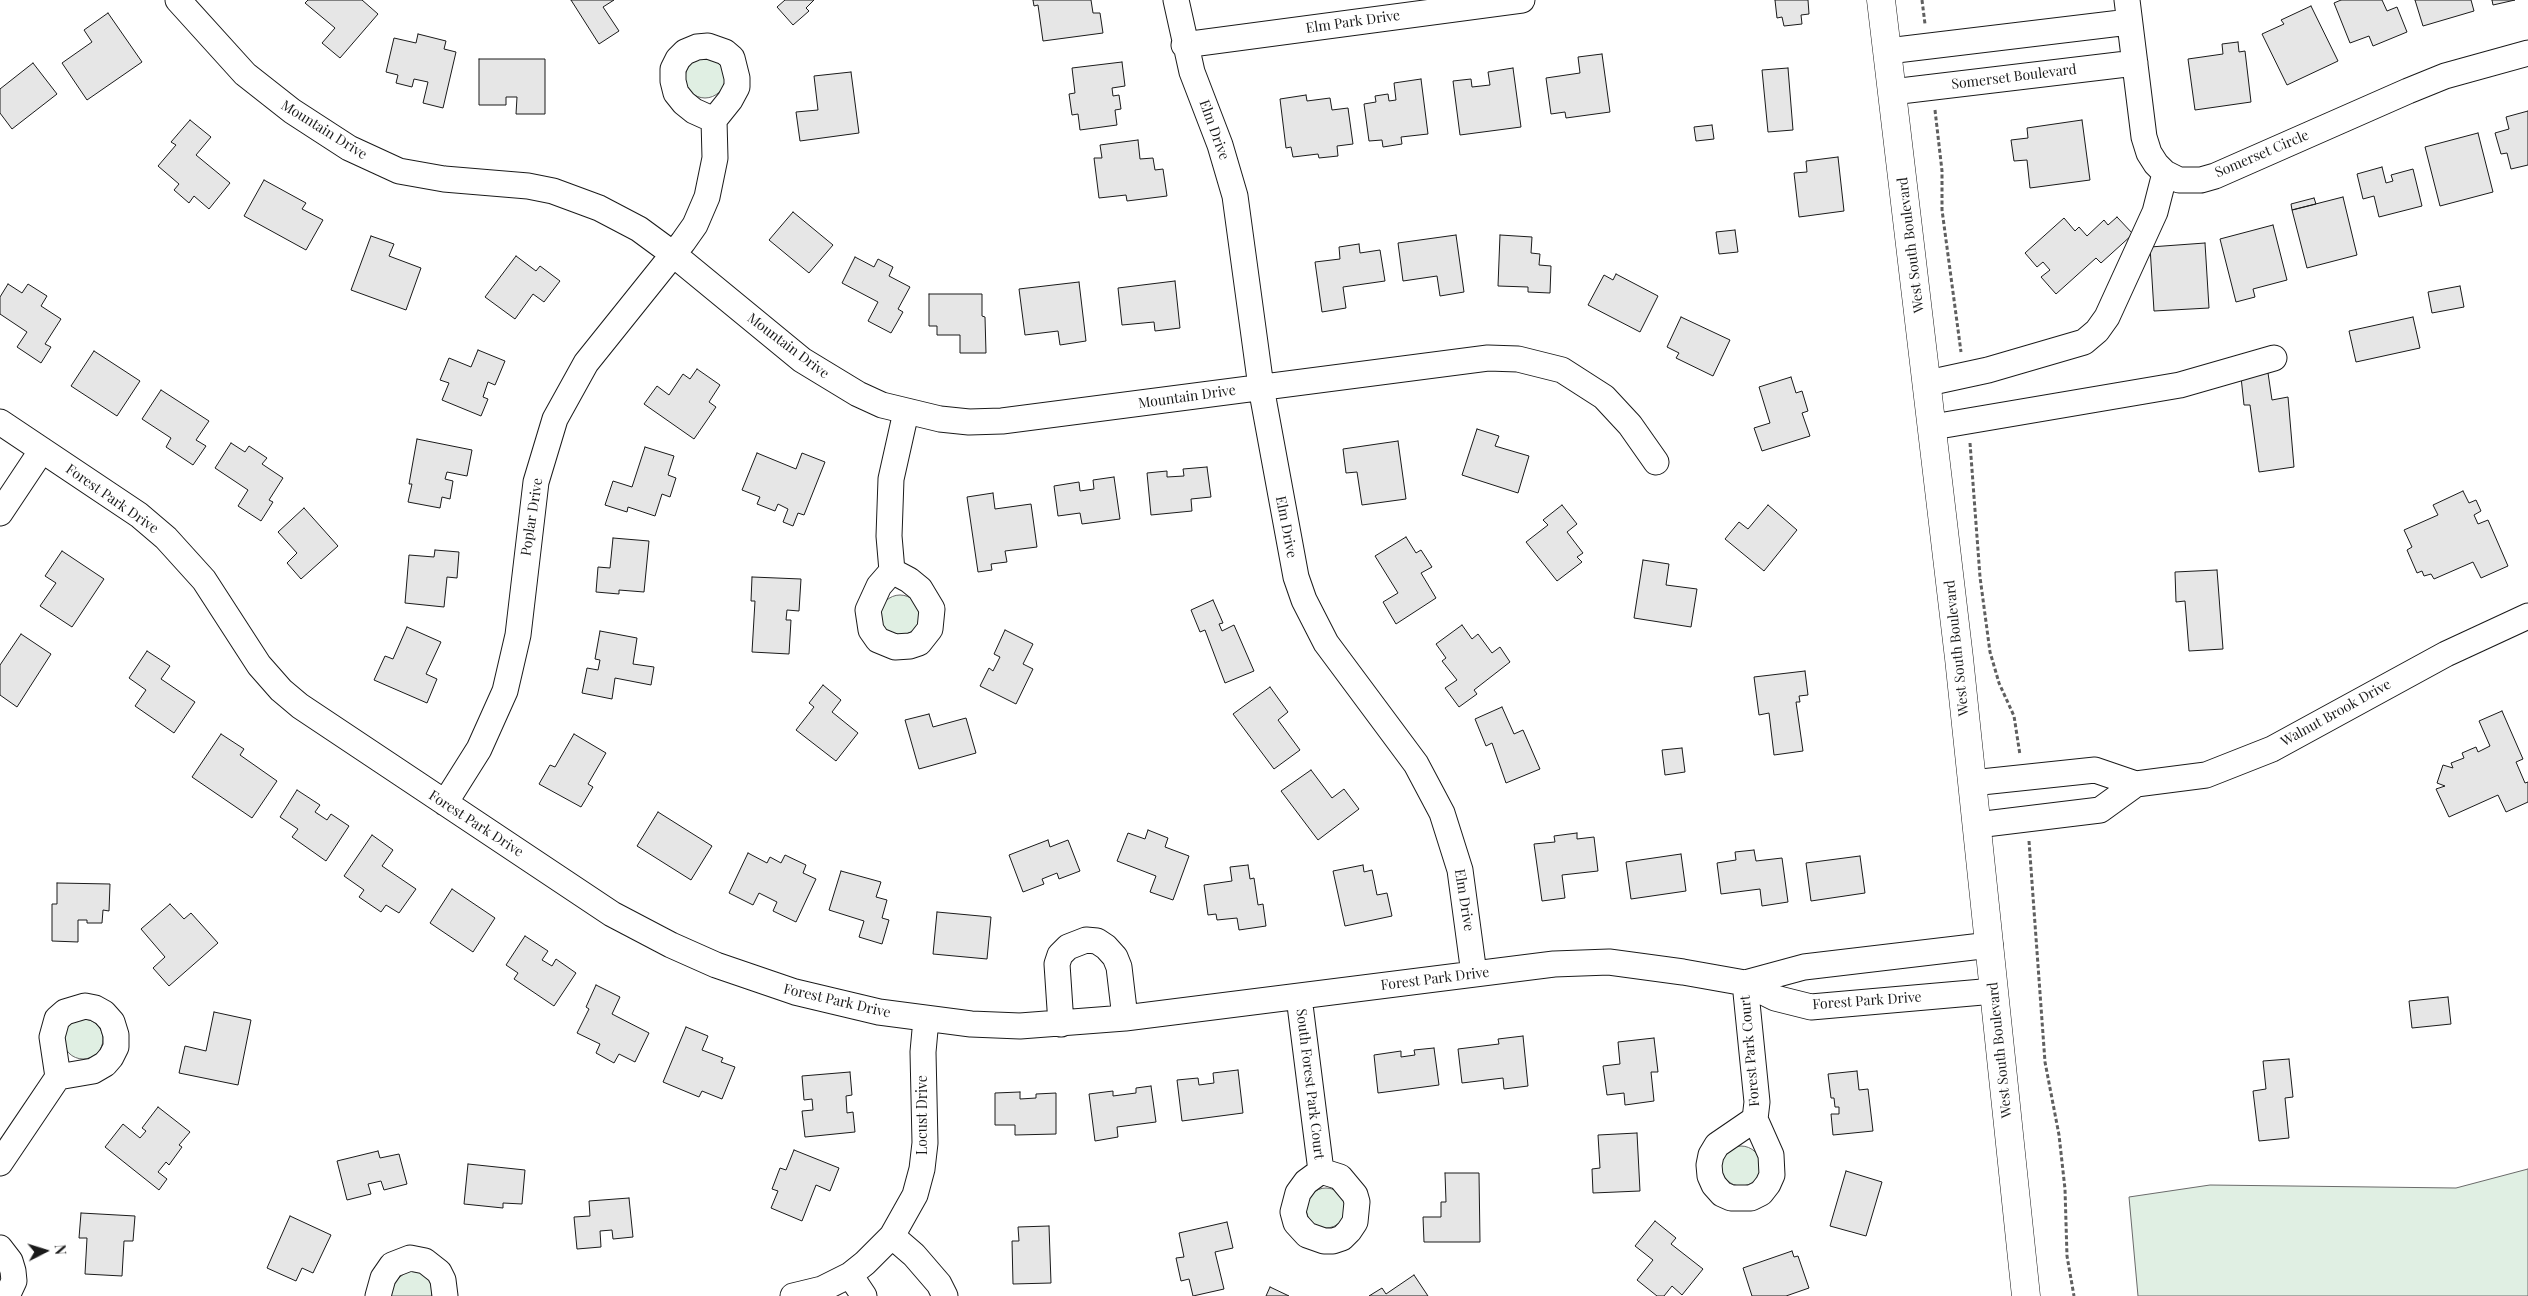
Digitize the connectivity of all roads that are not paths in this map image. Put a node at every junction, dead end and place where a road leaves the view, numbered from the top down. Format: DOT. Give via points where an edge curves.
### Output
graph roads {
  1 [pos="178,0"];
  2 [pos="1176,0"];
  3 [pos="1522,0"];
  4 [pos="1881,0"];
  5 [pos="2128,11"];
  6 [pos="1184,45"];
  7 [pos="1888,51"];
  8 [pos="2528,54"];
  9 [pos="2135,63"];
  10 [pos="1892,92"];
  11 [pos="714,120"];
  12 [pos="2165,173"];
  13 [pos="673,254"];
  14 [pos="2274,358"];
  15 [pos="1928,383"];
  16 [pos="1261,387"];
  17 [pos="906,412"];
  18 [pos="0,422"];
  19 [pos="1933,427"];
  20 [pos="42,450"];
  21 [pos="1656,462"];
  22 [pos="0,513"];
  23 [pos="892,571"];
  24 [pos="2528,616"];
  25 [pos="2051,774"];
  26 [pos="1972,783"];
  27 [pos="2136,784"];
  28 [pos="445,803"];
  29 [pos="2056,815"];
  30 [pos="1977,825"];
  31 [pos="1990,945"];
  32 [pos="1474,974"];
  33 [pos="1745,983"];
  34 [pos="1994,991"];
  35 [pos="1299,996"];
  36 [pos="1125,1018"];
  37 [pos="926,1019"];
  38 [pos="1061,1024"];
  39 [pos="58,1077"];
  40 [pos="1755,1119"];
  41 [pos="0,1163"];
  42 [pos="1321,1171"];
  43 [pos="892,1236"];
  44 [pos="0,1248"];
  45 [pos="850,1275"];
  46 [pos="7,1296"];
  47 [pos="378,1296"];
  48 [pos="445,1296"];
  49 [pos="793,1296"];
  50 [pos="864,1296"];
  51 [pos="945,1296"];
  52 [pos="2026,1296"];
  1 -- 13 [label="street, Mountain Drive" via="245,74 292,111 349,148 391,168 423,176 553,191 639,229"];
  2 -- 6 [label="street, Elm Drive"];
  3 -- 6 [label="street, Elm Park Drive"];
  4 -- 7 [label="main road, West South Boulevard"];
  5 -- 7 [label="street"];
  5 -- 9 [label="street"];
  6 -- 16 [label="street, Elm Drive" via="1235,196"];
  7 -- 10 [label="main road, West South Boulevard"];
  8 -- 12 [label="street, Somerset Circle" via="2437,79 2215,176 2188,181"];
  9 -- 10 [label="street, Somerset Boulevard"];
  9 -- 12 [label="street" via="2144,137 2149,153"];
  10 -- 15 [label="main road, West South Boulevard"];
  11 -- 13 [label="street, Poplar Drive" via="715,158 709,189 694,225"];
  12 -- 15 [label="street" via="2155,212 2107,317 2097,331 2084,342 1988,370"];
  13 -- 17 [label="street, Mountain Drive" via="810,365 858,394"];
  13 -- 28 [label="street, Poplar Drive" via="586,363 555,419 530,513 518,635 505,691 479,749"];
  14 -- 19 [label="street" via="2180,385"];
  15 -- 19 [label="main road, West South Boulevard"];
  16 -- 17 [label="street, Mountain Drive" via="1002,421 940,419"];
  16 -- 21 [label="street, Mountain Drive" via="1488,358 1518,359 1562,370 1604,397 1630,424"];
  16 -- 32 [label="street, Elm Drive" via="1291,556 1304,600 1326,643 1416,764 1442,813 1460,870"];
  17 -- 23 [label="street" via="891,479 889,536"];
  18 -- 20 [label="street, Forest Park Drive"];
  19 -- 26 [label="main road, West South Boulevard"];
  20 -- 22 [label="street"];
  20 -- 28 [label="street, Forest Park Drive" via="138,514 166,538 204,580 253,658 288,696 320,721"];
  24 -- 27 [label="street, Walnut Brook Drive" via="2446,654 2272,749 2196,776"];
  25 -- 26 [label="street, Walnut Brook Drive"];
  25 -- 27 [label="street, Walnut Brook Drive" via="2095,770"];
  25 -- 29 [label="street"];
  26 -- 30 [label="main road, West South Boulevard"];
  27 -- 29 [label="street, Walnut Brook Drive" via="2100,810"];
  28 -- 37 [label="street, Forest Park Drive" via="612,914 671,946 795,992"];
  29 -- 30 [label="street, Walnut Brook Drive"];
  30 -- 31 [label="main road, West South Boulevard"];
  31 -- 33 [label="street, Forest Park Drive" via="1804,967"];
  31 -- 34 [label="main road, West South Boulevard"];
  32 -- 33 [label="street, Forest Park Drive" via="1554,964 1609,962"];
  32 -- 35 [label="street, Forest Park Drive"];
  33 -- 34 [label="street, Forest Park Drive" via="1775,998 1811,1007"];
  33 -- 40 [label="street, Forest Park Court" via="1757,1102"];
  34 -- 52 [label="main road, West South Boulevard"];
  35 -- 36 [label="street, Forest Park Drive"];
  35 -- 42 [label="street, South Forest Park Court"];
  36 -- 38 [label="street, Forest Park Drive"];
  36 -- 38 [label="street" via="1115,957 1097,941 1086,940 1068,948 1060,955 1057,964"];
  37 -- 38 [label="street, Forest Park Drive" via="971,1024"];
  37 -- 43 [label="street, Locust Drive" via="922,1169 915,1195"];
  39 -- 41 [label="street"];
  43 -- 45 [label="street, Locust Drive"];
  43 -- 51 [label="street" via="920,1262"];
  44 -- 46 [label="street" via="13,1271 14,1281"];
  45 -- 49 [label="street, Locust Drive" via="822,1289"];
  45 -- 50 [label="street"];
  47 -- 48 [label="street" via="383,1278 392,1265 410,1258 425,1261 439,1272"];
}
